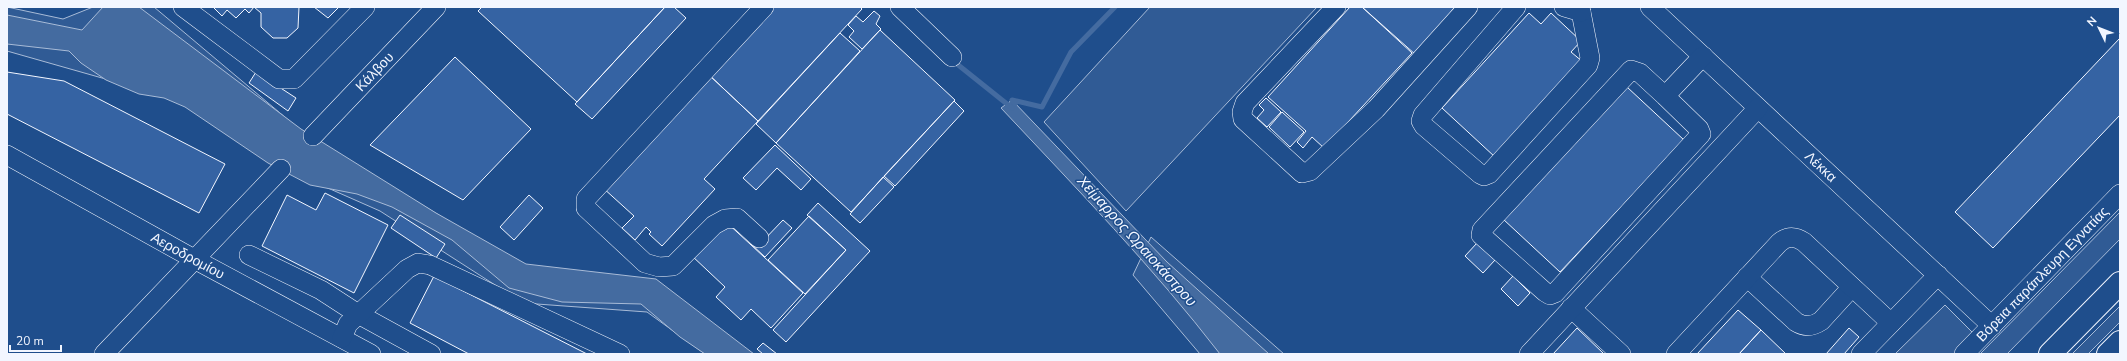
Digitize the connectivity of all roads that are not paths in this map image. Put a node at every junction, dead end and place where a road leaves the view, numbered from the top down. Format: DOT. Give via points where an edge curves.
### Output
graph roads {
  1 [pos="183,7"];
  2 [pos="365,7"];
  3 [pos="436,7"];
  4 [pos="764,7"];
  5 [pos="900,7"];
  6 [pos="1336,7"];
  7 [pos="1468,7"];
  8 [pos="1516,7"];
  9 [pos="1650,7"];
  10 [pos="1577,9"];
  11 [pos="1702,56"];
  12 [pos="952,57"];
  13 [pos="1665,96"];
  14 [pos="1758,108"];
  15 [pos="313,136"];
  16 [pos="7,155"];
  17 [pos="280,169"];
  18 [pos="2120,194"];
  19 [pos="759,238"];
  20 [pos="249,255"];
  21 [pos="194,259"];
  22 [pos="1938,275"];
  23 [pos="1747,277"];
  24 [pos="2120,283"];
  25 [pos="1852,286"];
  26 [pos="1571,308"];
  27 [pos="358,314"];
  28 [pos="1891,323"];
  29 [pos="1992,326"];
  30 [pos="342,338"];
  31 [pos="2120,342"];
  32 [pos="104,354"];
  33 [pos="371,354"];
  34 [pos="431,354"];
  35 [pos="620,354"];
  36 [pos="1529,354"];
  37 [pos="1620,354"];
  38 [pos="1676,354"];
  39 [pos="1861,354"];
  40 [pos="1964,354"];
  41 [pos="2050,354"];
  42 [pos="2108,354"];
  1 -- 2 [label="street" via="279,79 287,80 294,79"];
  3 -- 15 [label="street, Κάλβου"];
  4 -- 19 [label="street" via="586,199 586,208 646,263 659,267 673,266 714,225 725,219 737,218"];
  5 -- 12 [label="street"];
  6 -- 7 [label="street" via="1245,103 1242,112 1243,119 1302,173 1310,171 1376,109"];
  8 -- 10 [label="street" via="1423,114 1421,121 1484,176 1489,174 1588,65 1590,58"];
  9 -- 11 [label="street, Λέκκα"];
  11 -- 13 [label="street"];
  11 -- 14 [label="street, Λέκκα"];
  13 -- 13 [label="street" via="1640,73 1630,70 1482,230 1481,235 1545,292 1550,295 1555,293 1701,134"];
  14 -- 22 [label="street, Λέκκα"];
  14 -- 26 [label="street"];
  16 -- 21 [label="street, Αεροδρομίου"];
  17 -- 21 [label="street"];
  18 -- 29 [label="street, Βόρεια παράπλευρη Εγνατίας"];
  20 -- 27 [label="street" via="321,290"];
  21 -- 30 [label="street, Αεροδρομίου"];
  21 -- 32 [label="street"];
  22 -- 28 [label="street"];
  22 -- 29 [label="street, Λέκκα"];
  23 -- 25 [label="street" via="1779,243 1788,237 1794,237 1804,242"];
  23 -- 25 [label="street" via="1796,322 1806,326 1821,321"];
  23 -- 38 [label="street"];
  24 -- 41 [label="highway"];
  25 -- 28 [label="street"];
  26 -- 36 [label="street"];
  26 -- 37 [label="street"];
  27 -- 30 [label="street" via="348,324"];
  27 -- 34 [label="street"];
  27 -- 35 [label="street" via="407,269 418,263 430,264"];
  28 -- 39 [label="street"];
  29 -- 40 [label="street, Βόρεια παράπλευρη Εγνατίας"];
  30 -- 33 [label="street, Αεροδρομίου"];
  31 -- 42 [label="highway"];
}
